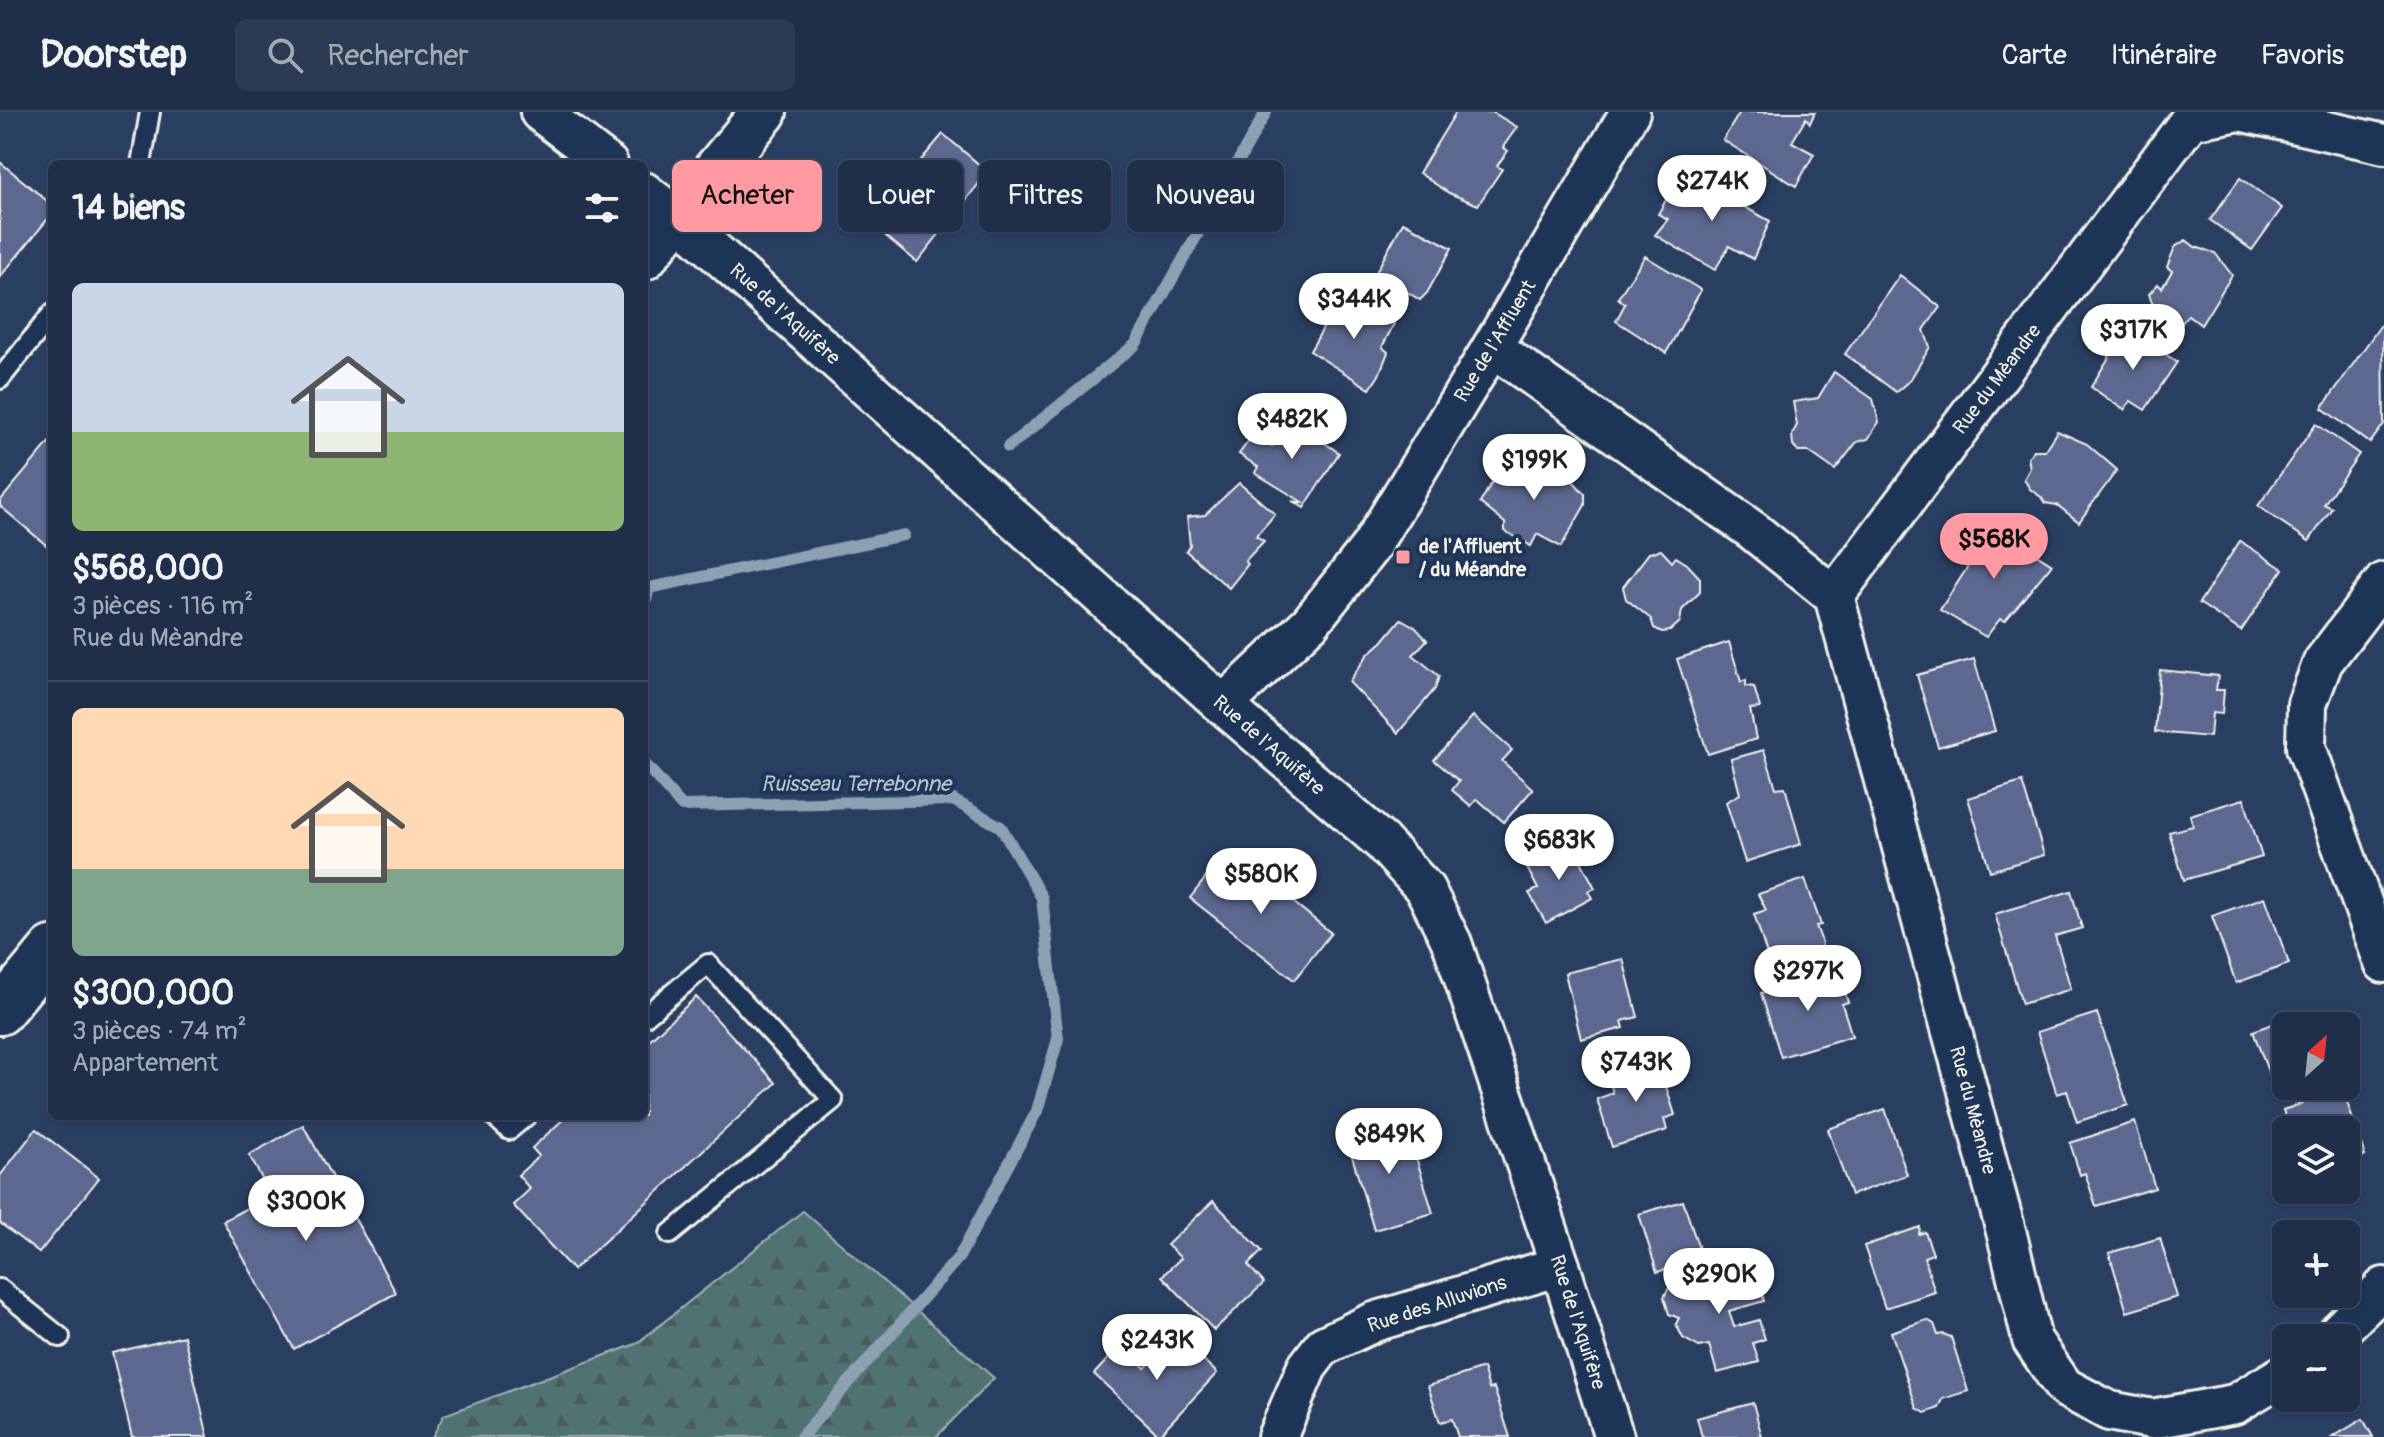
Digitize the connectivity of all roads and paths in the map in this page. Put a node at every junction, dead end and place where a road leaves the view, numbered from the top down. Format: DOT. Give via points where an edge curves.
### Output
graph roads {
  1 [pos="150,112"];
  2 [pos="540,112"];
  3 [pos="764,112"];
  4 [pos="1630,112"];
  5 [pos="2234,112"];
  6 [pos="2244,112"];
  7 [pos="2384,144"];
  8 [pos="142,160"];
  9 [pos="603,160"];
  10 [pos="661,205"];
  11 [pos="648,245"];
  12 [pos="48,319"];
  13 [pos="1492,347"];
  14 [pos="0,379"];
  15 [pos="2384,582"];
  16 [pos="1834,596"];
  17 [pos="1223,705"];
  18 [pos="48,961"];
  19 [pos="2384,963"];
  20 [pos="0,1012"];
  21 [pos="648,1014"];
  22 [pos="498,1120"];
  23 [pos="521,1120"];
  24 [pos="670,1234"];
  25 [pos="1560,1266"];
  26 [pos="2384,1287"];
  27 [pos="0,1289"];
  28 [pos="2346,1324"];
  29 [pos="60,1337"];
  30 [pos="2272,1382"];
  31 [pos="1277,1437"];
  32 [pos="1614,1437"];
  1 -- 8 [label="lane"];
  2 -- 9 [label="street"];
  3 -- 10 [label="main road"];
  4 -- 13 [label="street, Rue de l'Affluent"];
  5 -- 16 [label="street, Rue du Mèandre" via="2190,120"];
  6 -- 7 [label="street"];
  10 -- 11 [label="main road"];
  10 -- 17 [label="street, Rue de l'Aquifère"];
  12 -- 14 [label="lane"];
  13 -- 16 [label="street" via="1752,530"];
  13 -- 17 [label="street, Rue de l'Affluent" via="1371,546 1310,623"];
  15 -- 19 [label="street" via="2323,662 2307,704 2306,747"];
  16 -- 30 [label="street, Rue du Mèandre" via="2032,1340 2064,1387 2109,1411 2152,1419 2235,1404"];
  17 -- 25 [label="street, Rue de l'Aquifère" via="1382,842 1425,889 1452,943"];
  18 -- 20 [label="main road"];
  21 -- 24 [label="lane" via="708,964 833,1100"];
  22 -- 23 [label="lane" via="509,1130"];
  25 -- 31 [label="street, Rue des Alluvions" via="1374,1322 1323,1346 1307,1367"];
  25 -- 32 [label="street, Rue de l'Aquifère"];
  26 -- 28 [label="street"];
  27 -- 29 [label="lane"];
}
